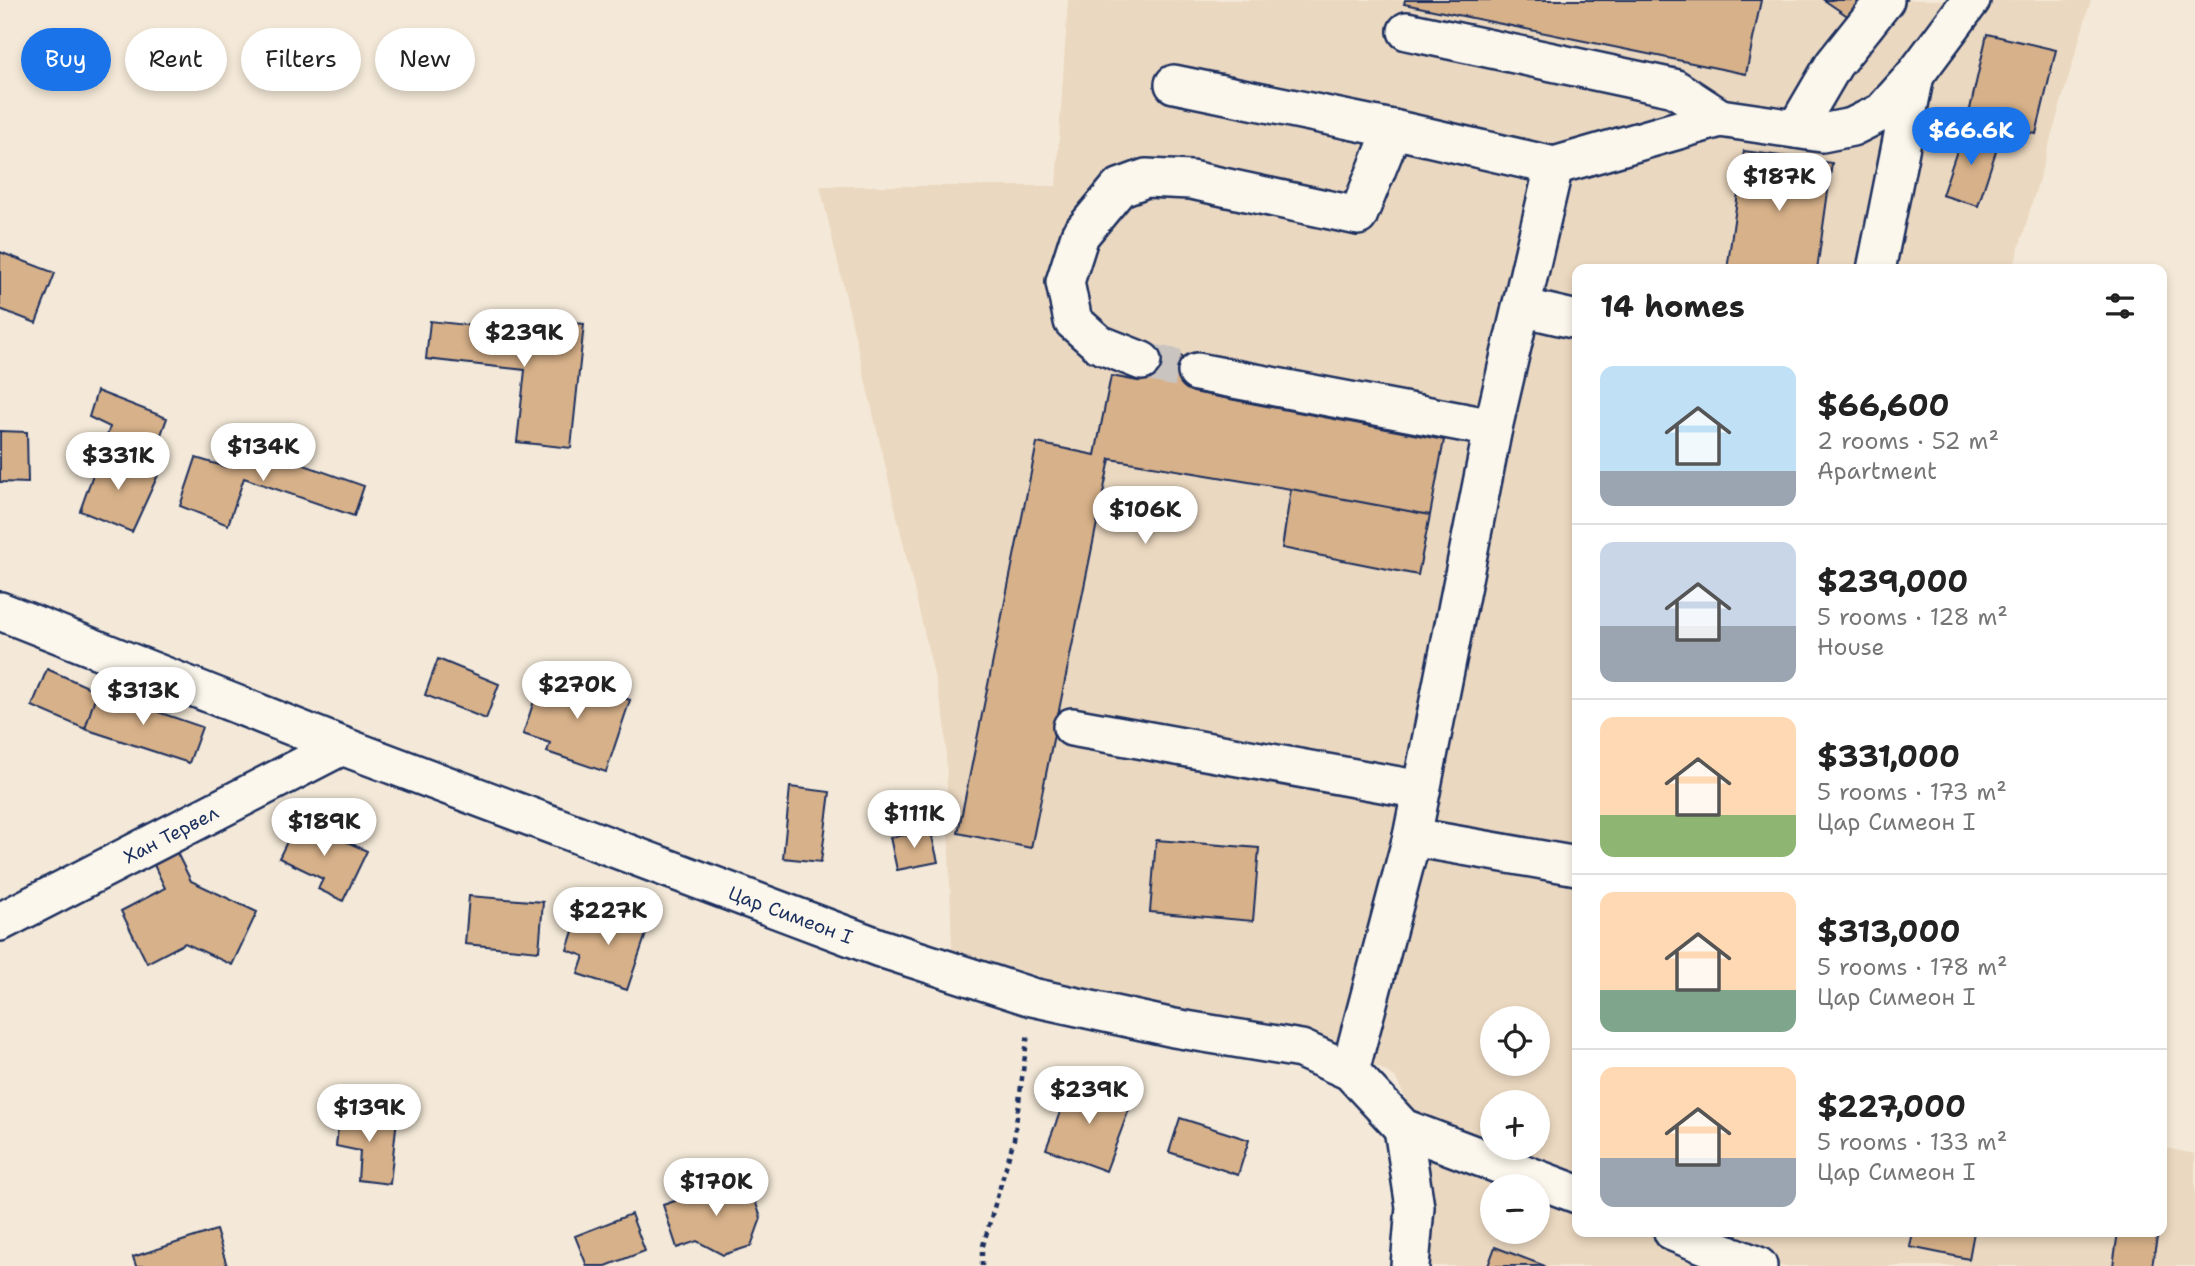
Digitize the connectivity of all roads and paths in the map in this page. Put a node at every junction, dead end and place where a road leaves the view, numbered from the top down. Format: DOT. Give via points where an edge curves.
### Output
graph roads {
  1 [pos="1885,0"];
  2 [pos="1971,0"];
  3 [pos="1407,31"];
  4 [pos="1915,75"];
  5 [pos="1174,84"];
  6 [pos="1720,118"];
  7 [pos="1393,129"];
  8 [pos="1796,129"];
  9 [pos="1554,166"];
  10 [pos="1877,264"];
  11 [pos="1521,307"];
  12 [pos="1572,319"];
  13 [pos="1142,361"];
  14 [pos="1197,372"];
  15 [pos="1493,428"];
  16 [pos="0,611"];
  17 [pos="1072,727"];
  18 [pos="342,746"];
  19 [pos="1421,790"];
  20 [pos="1412,837"];
  21 [pos="1572,865"];
  22 [pos="0,922"];
  23 [pos="1032,997"];
  24 [pos="1350,1071"];
  25 [pos="1403,1128"];
  26 [pos="1572,1192"];
  27 [pos="1686,1237"];
  28 [pos="982,1266"];
  29 [pos="1410,1266"];
  30 [pos="1758,1266"];
  1 -- 8 [label="street" via="1834,64"];
  2 -- 4 [label="street"];
  3 -- 6 [label="street" via="1674,88"];
  4 -- 8 [label="street" via="1882,112 1853,127 1822,133"];
  4 -- 10 [label="street"];
  5 -- 7 [label="street"];
  6 -- 8 [label="street"];
  6 -- 9 [label="street"];
  7 -- 9 [label="street"];
  7 -- 13 [label="street" via="1358,216 1191,180 1146,178 1119,188 1080,235 1065,282 1073,321 1099,344"];
  9 -- 11 [label="street"];
  11 -- 12 [label="street"];
  11 -- 15 [label="street"];
  14 -- 15 [label="street"];
  15 -- 19 [label="street"];
  16 -- 18 [label="street, Цар Симеон I"];
  17 -- 19 [label="street"];
  18 -- 22 [label="street, Хан Тервел"];
  18 -- 23 [label="street, Цар Симеон I" via="880,948"];
  19 -- 20 [label="street"];
  20 -- 21 [label="street"];
  20 -- 24 [label="street"];
  23 -- 24 [label="street, Цар Симеон I" via="1301,1049"];
  23 -- 28 [label="path" via="1014,1139 982,1249"];
  24 -- 25 [label="street, Цар Симеон I"];
  25 -- 26 [label="street, Цар Симеон I"];
  25 -- 29 [label="street" via="1415,1207"];
  27 -- 30 [label="street"];
}
